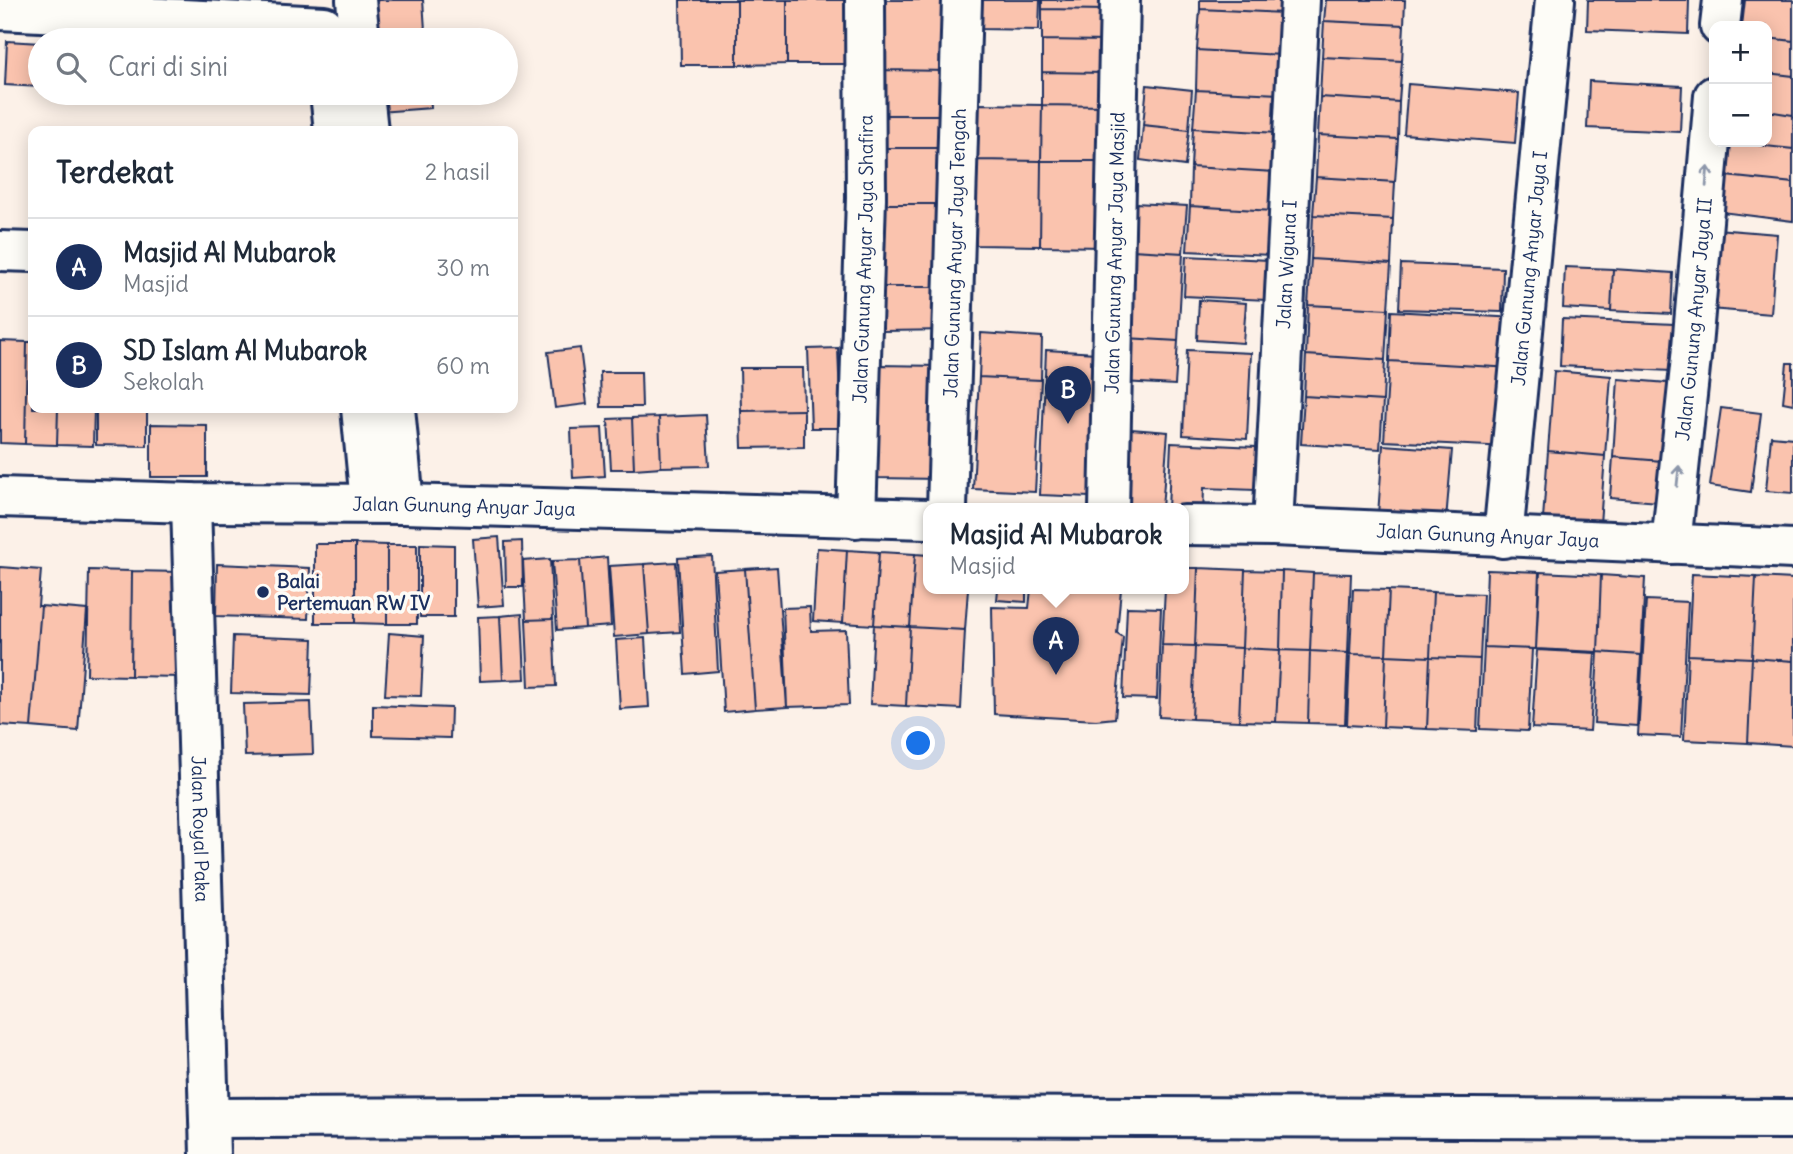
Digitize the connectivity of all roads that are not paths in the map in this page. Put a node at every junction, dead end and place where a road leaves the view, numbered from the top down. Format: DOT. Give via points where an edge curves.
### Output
graph roads {
  1 [pos="356,0"];
  2 [pos="865,0"];
  3 [pos="962,0"];
  4 [pos="1121,0"];
  5 [pos="1300,0"];
  6 [pos="1555,0"];
  7 [pos="1723,0"];
  8 [pos="0,10"];
  9 [pos="1721,21"];
  10 [pos="323,22"];
  11 [pos="358,28"];
  12 [pos="331,105"];
  13 [pos="366,105"];
  14 [pos="333,126"];
  15 [pos="368,126"];
  16 [pos="1710,147"];
  17 [pos="0,251"];
  18 [pos="28,252"];
  19 [pos="362,413"];
  20 [pos="395,413"];
  21 [pos="0,496"];
  22 [pos="191,503"];
  23 [pos="947,503"];
  24 [pos="1109,503"];
  25 [pos="387,504"];
  26 [pos="856,518"];
  27 [pos="923,519"];
  28 [pos="1189,525"];
  29 [pos="1273,526"];
  30 [pos="1503,538"];
  31 [pos="1671,544"];
  32 [pos="1793,549"];
  33 [pos="1793,1119"];
  34 [pos="210,1136"];
  1 -- 11 [label="street"];
  2 -- 26 [label="street, Jalan Gunung Anyar Jaya Shafira" via="866,198"];
  3 -- 23 [label="street, Jalan Gunung Anyar Jaya Tengah"];
  4 -- 24 [label="street, Jalan Gunung Anyar Jaya Masjid"];
  5 -- 29 [label="street, Jalan Wiguna I"];
  6 -- 30 [label="street, Jalan Gunung Anyar Jaya I"];
  7 -- 9 [label="street"];
  8 -- 10 [label="street"];
  12 -- 14 [label="street"];
  13 -- 15 [label="street"];
  31 -- 16 [label="street, Jalan Gunung Anyar Jaya II, one-way"];
  17 -- 18 [label="street"];
  19 -- 25 [label="street"];
  20 -- 25 [label="street"];
  21 -- 22 [label="street, Jalan Gunung Anyar Jaya"];
  22 -- 25 [label="street, Jalan Gunung Anyar Jaya"];
  22 -- 34 [label="street, Jalan Royal Paka"];
  25 -- 26 [label="street, Jalan Gunung Anyar Jaya"];
  26 -- 27 [label="street, Jalan Gunung Anyar Jaya"];
  28 -- 29 [label="street, Jalan Gunung Anyar Jaya"];
  29 -- 30 [label="street, Jalan Gunung Anyar Jaya"];
  30 -- 31 [label="street, Jalan Gunung Anyar Jaya"];
  31 -- 32 [label="street, Jalan Gunung Anyar Jaya"];
  33 -- 34 [label="street" via="886,1116"];
}
